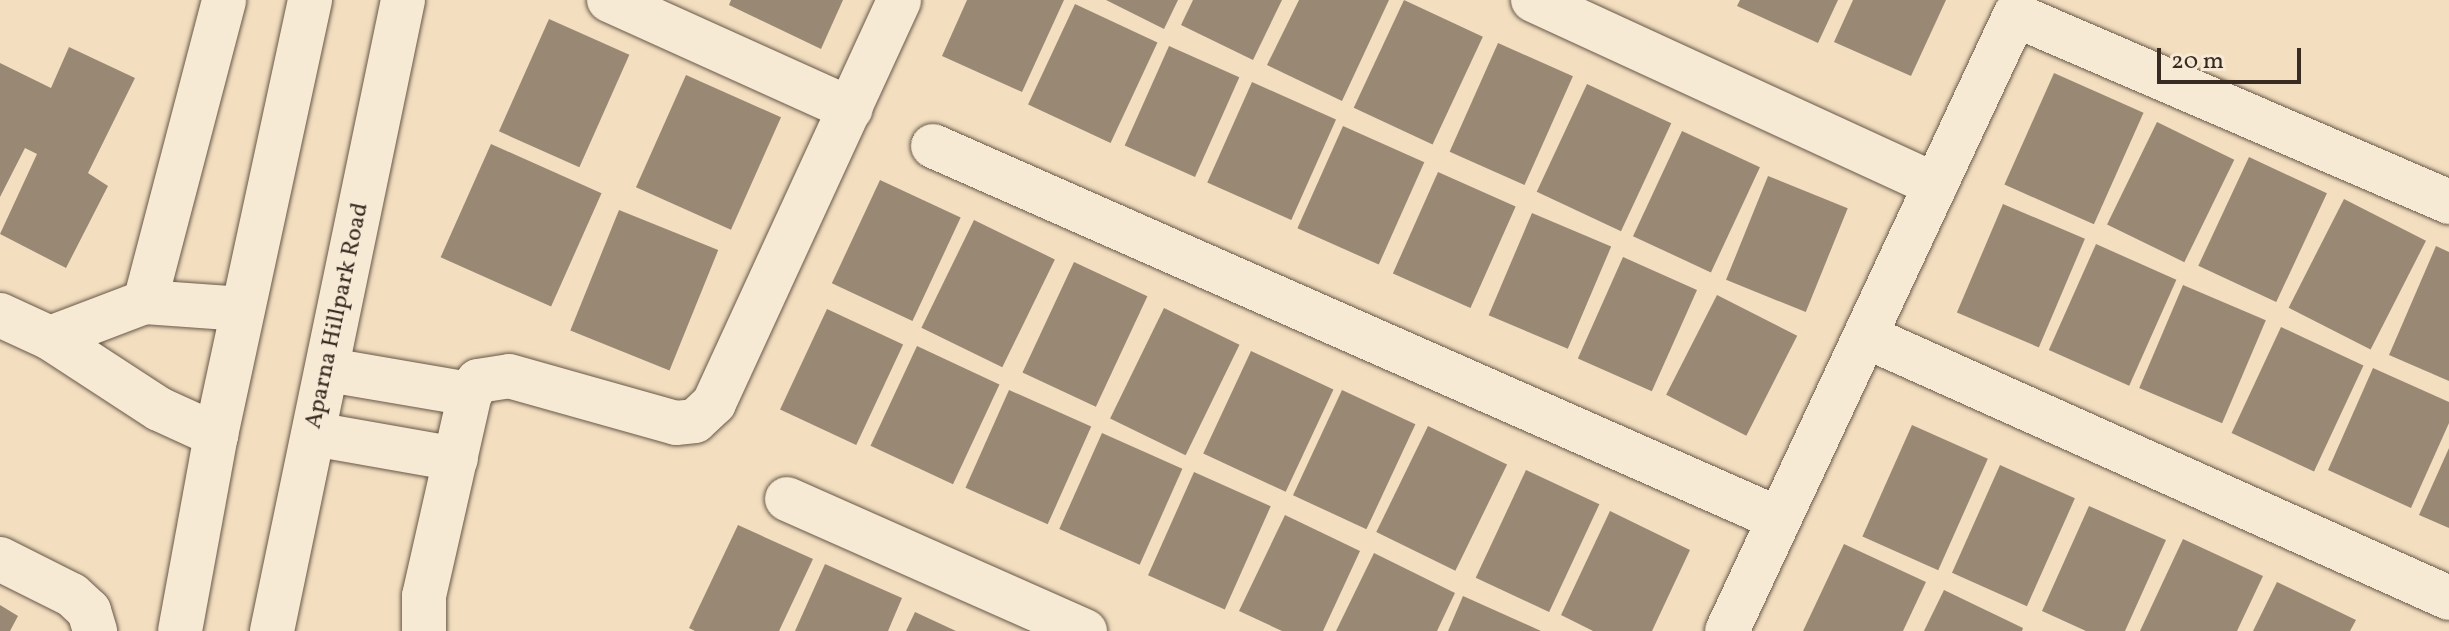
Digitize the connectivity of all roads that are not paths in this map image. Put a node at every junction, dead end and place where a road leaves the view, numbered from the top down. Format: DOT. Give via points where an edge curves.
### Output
graph roads {
  1 [pos="224,0"];
  2 [pos="310,0"];
  3 [pos="403,0"];
  4 [pos="609,0"];
  5 [pos="899,0"];
  6 [pos="1533,0"];
  7 [pos="850,109"];
  8 [pos="933,146"];
  9 [pos="1936,185"];
  10 [pos="2449,202"];
  11 [pos="145,302"];
  12 [pos="243,309"];
  13 [pos="0,315"];
  14 [pos="1865,336"];
  15 [pos="50,338"];
  16 [pos="329,370"];
  17 [pos="470,394"];
  18 [pos="314,434"];
  19 [pos="216,435"];
  20 [pos="456,459"];
  21 [pos="787,499"];
  22 [pos="1779,519"];
  23 [pos="0,559"];
  24 [pos="2449,598"];
  25 [pos="95,631"];
  26 [pos="180,631"];
  27 [pos="272,631"];
  28 [pos="424,631"];
  29 [pos="1085,631"];
  30 [pos="1727,631"];
  1 -- 11 [label="street"];
  2 -- 12 [label="street"];
  3 -- 16 [label="street, Aparna Hillpark Road"];
  4 -- 7 [label="street"];
  5 -- 7 [label="street"];
  6 -- 9 [label="street"];
  7 -- 17 [label="street" via="714,403 695,421 676,423 509,376 478,381"];
  8 -- 22 [label="street"];
  9 -- 10 [label="street" via="2015,15"];
  9 -- 14 [label="street"];
  11 -- 12 [label="street"];
  11 -- 15 [label="street"];
  12 -- 19 [label="street"];
  13 -- 15 [label="street"];
  14 -- 22 [label="street"];
  14 -- 24 [label="street"];
  15 -- 19 [label="street" via="159,409"];
  16 -- 17 [label="street"];
  16 -- 18 [label="street, Aparna Hillpark Road"];
  17 -- 20 [label="street"];
  18 -- 20 [label="street"];
  18 -- 27 [label="street, Aparna Hillpark Road"];
  19 -- 26 [label="street"];
  20 -- 28 [label="street" via="424,596"];
  21 -- 29 [label="street"];
  22 -- 30 [label="street"];
  23 -- 25 [label="street" via="72,595 89,611"];
}
